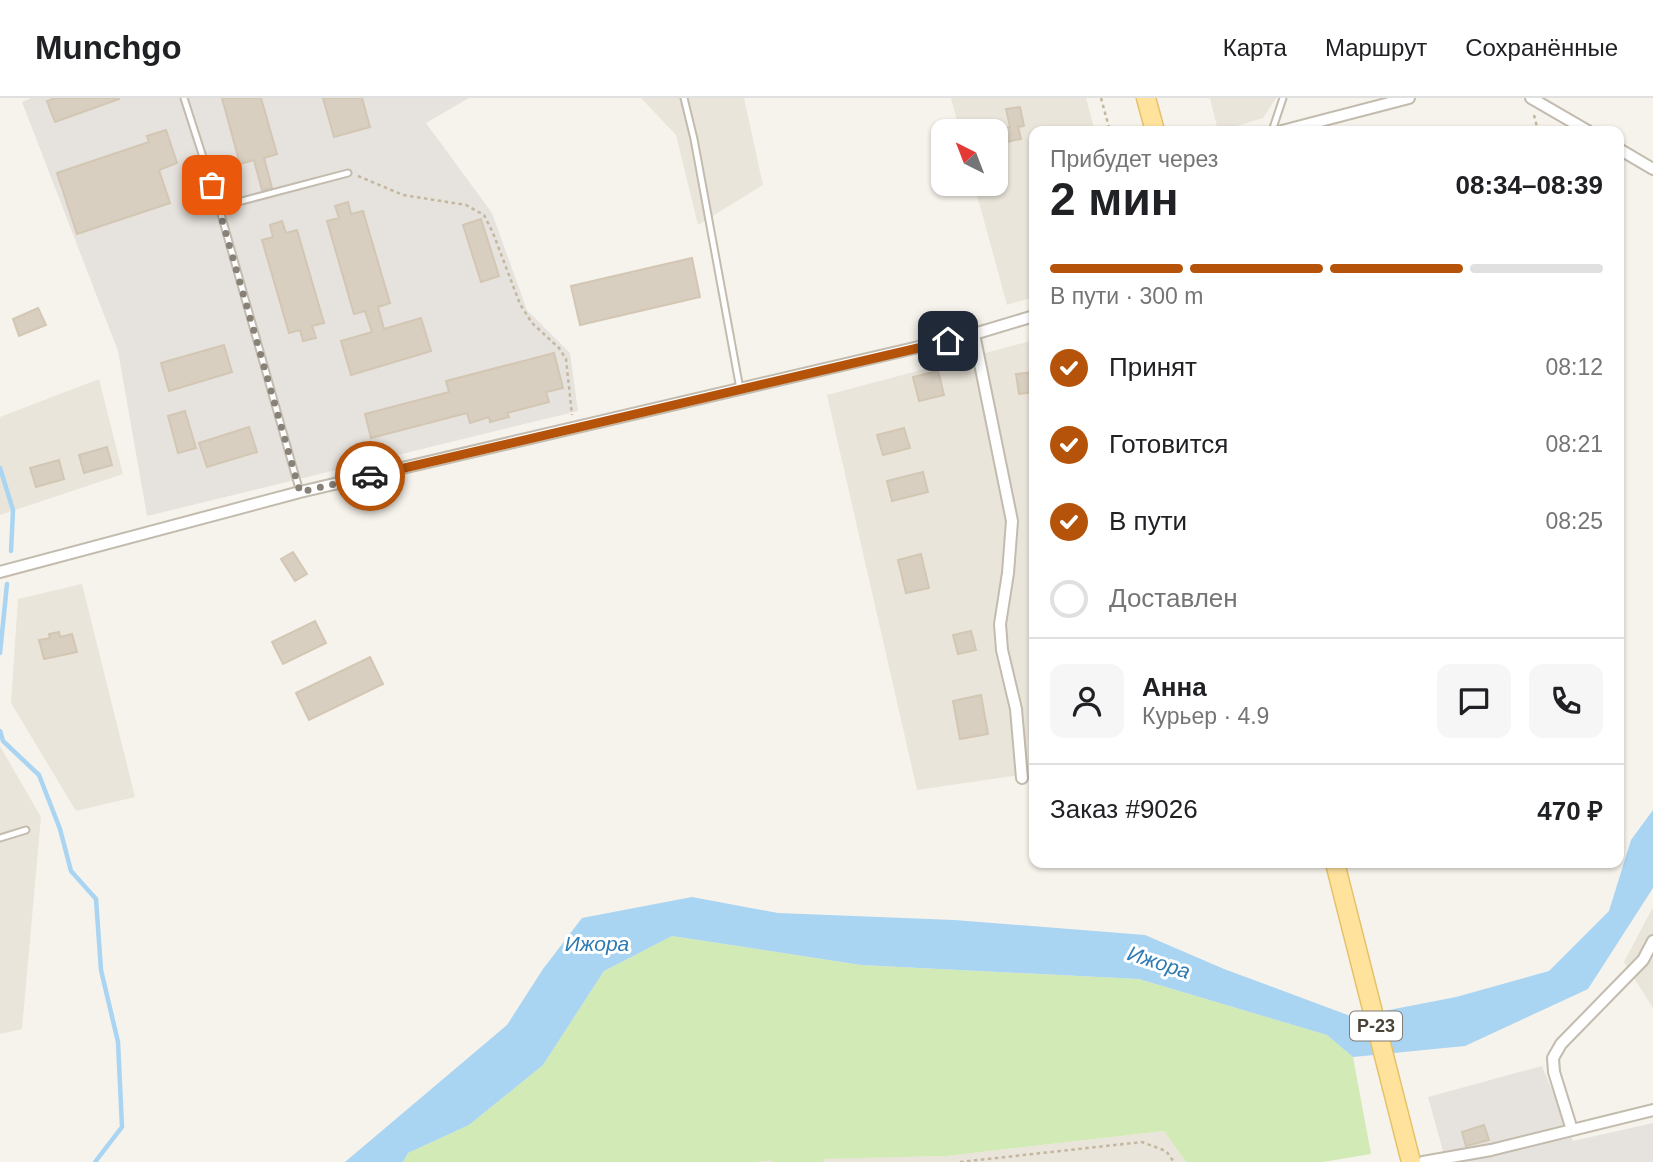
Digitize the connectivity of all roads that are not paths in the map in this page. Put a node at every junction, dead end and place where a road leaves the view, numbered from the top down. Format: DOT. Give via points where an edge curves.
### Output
graph roads {
  1 [pos="184,98"];
  2 [pos="684,98"];
  3 [pos="1146,98"];
  4 [pos="1283,98"];
  5 [pos="1409,98"];
  6 [pos="1531,98"];
  7 [pos="1154,126"];
  8 [pos="1274,126"];
  9 [pos="1301,126"];
  10 [pos="1579,126"];
  11 [pos="1624,152"];
  12 [pos="1653,169"];
  13 [pos="348,173"];
  14 [pos="219,207"];
  15 [pos="1029,318"];
  16 [pos="974,334"];
  17 [pos="740,389"];
  18 [pos="300,492"];
  19 [pos="0,572"];
  20 [pos="1022,778"];
  21 [pos="26,830"];
  22 [pos="0,838"];
  23 [pos="1336,868"];
  24 [pos="1653,942"];
  25 [pos="1653,1110"];
  26 [pos="1572,1130"];
  27 [pos="1411,1162"];
  28 [pos="1423,1162"];
  1 -- 14 [label="lane"];
  2 -- 17 [label="lane"];
  3 -- 7 [label="main road"];
  4 -- 8 [label="lane"];
  5 -- 9 [label="street"];
  6 -- 10 [label="street"];
  11 -- 12 [label="street"];
  13 -- 14 [label="lane"];
  14 -- 18 [label="lane"];
  15 -- 16 [label="street"];
  16 -- 17 [label="street"];
  16 -- 20 [label="street" via="1012,521 1000,624 1016,709"];
  17 -- 18 [label="street"];
  18 -- 19 [label="street"];
  21 -- 22 [label="lane"];
  23 -- 27 [label="main road, Р-23"];
  24 -- 26 [label="street" via="1643,960 1561,1044 1553,1058"];
  25 -- 26 [label="street"];
  26 -- 28 [label="street"];
}
